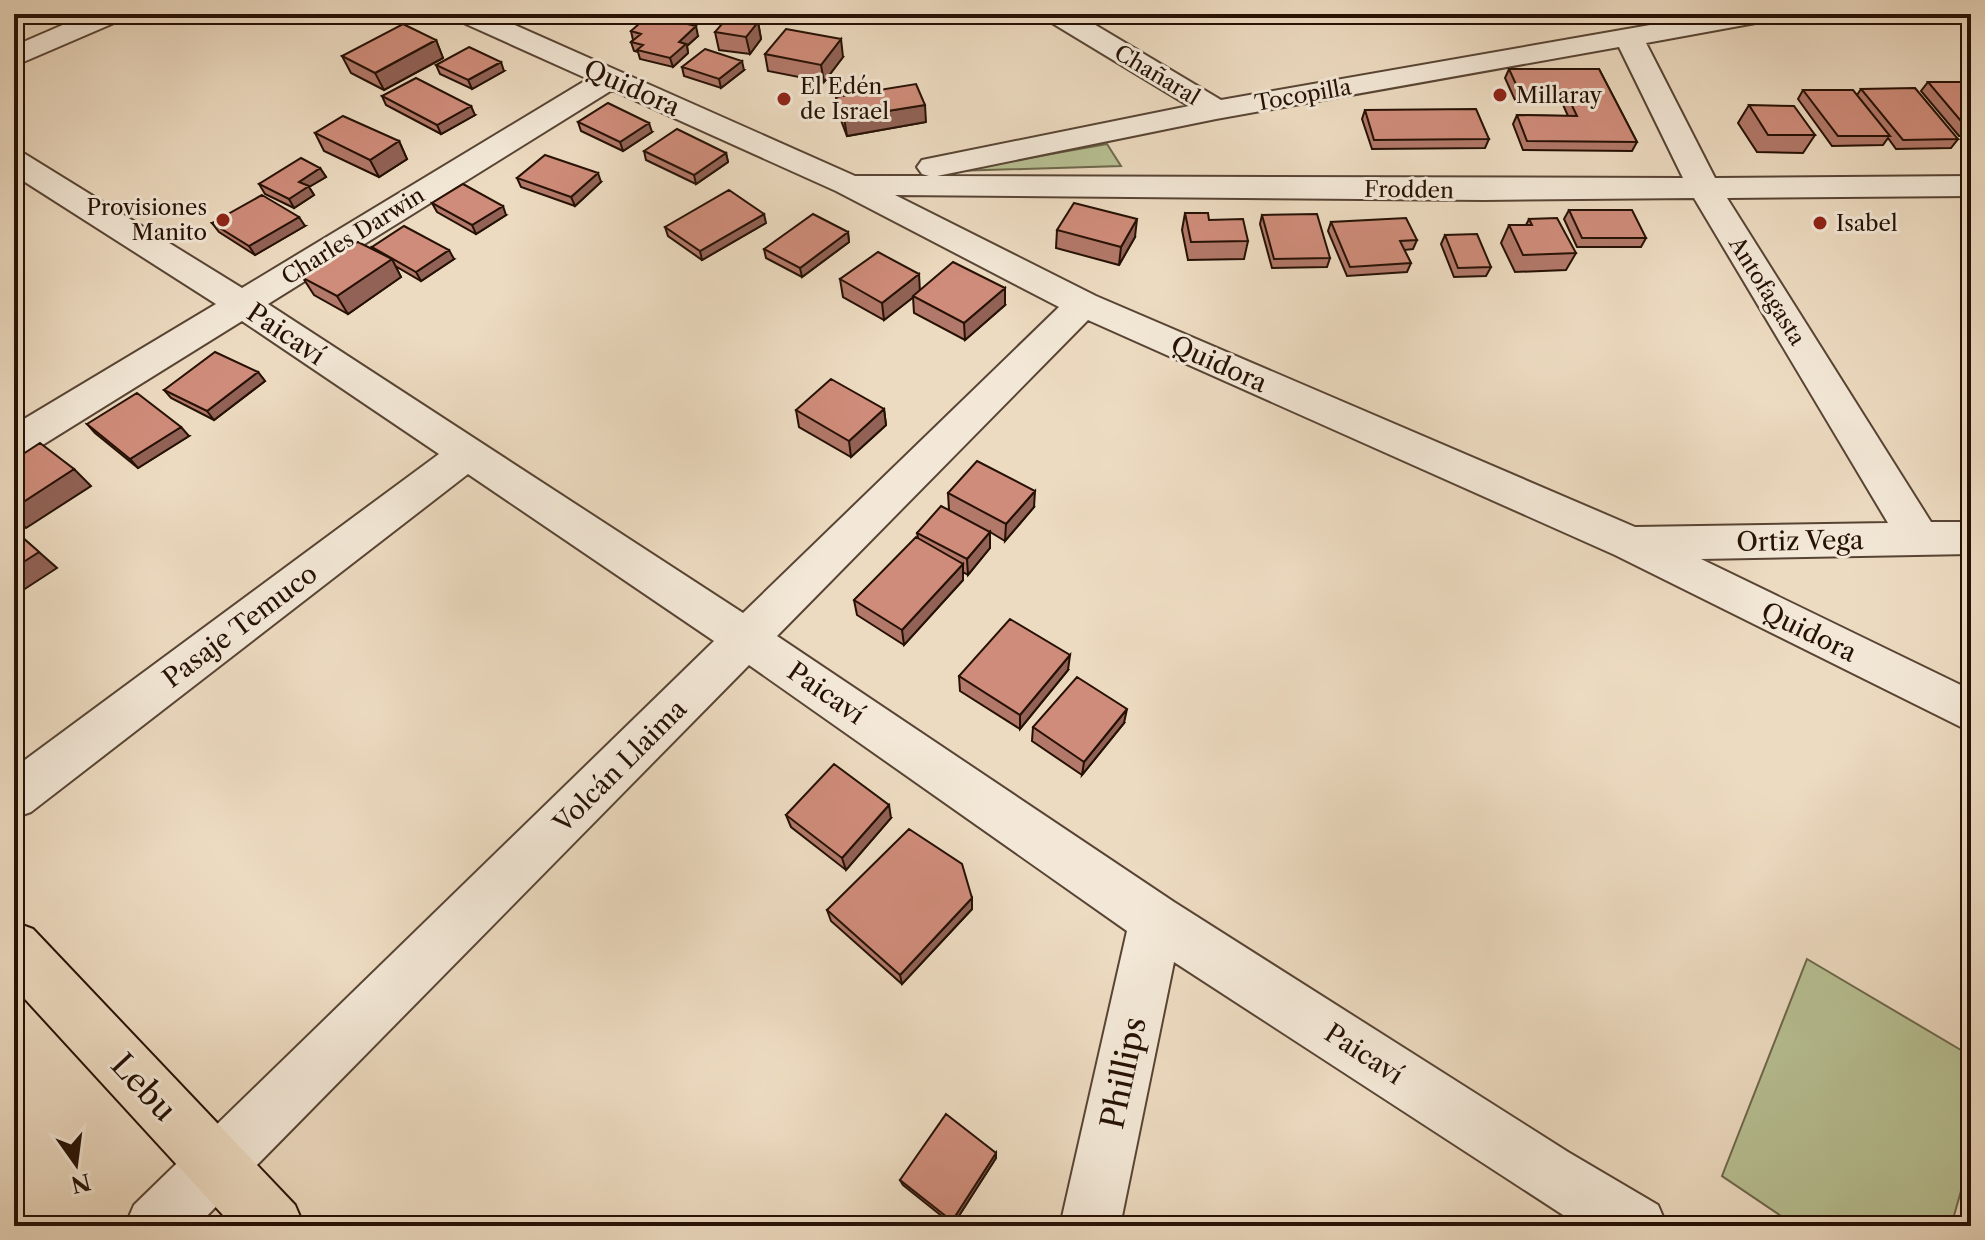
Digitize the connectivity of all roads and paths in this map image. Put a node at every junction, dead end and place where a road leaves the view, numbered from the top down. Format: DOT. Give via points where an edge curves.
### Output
graph roads {
  1 [pos="111,14"];
  2 [pos="467,14"];
  3 [pos="1057,14"];
  4 [pos="1761,14"];
  5 [pos="1628,36"];
  6 [pos="14,57"];
  7 [pos="610,78"];
  8 [pos="1216,110"];
  9 [pos="14,161"];
  10 [pos="847,184"];
  11 [pos="1971,186"];
  12 [pos="1704,188"];
  13 [pos="242,304"];
  14 [pos="1083,304"];
  15 [pos="14,444"];
  16 [pos="466,455"];
  17 [pos="1971,538"];
  18 [pos="1920,539"];
  19 [pos="1630,543"];
  20 [pos="748,640"];
  21 [pos="1971,712"];
  22 [pos="14,796"];
  23 [pos="1156,920"];
  24 [pos="14,948"];
  25 [pos="216,1163"];
  26 [pos="155,1226"];
  27 [pos="274,1226"];
  28 [pos="1090,1226"];
  29 [pos="1637,1226"];
  1 -- 6 [label="street"];
  2 -- 7 [label="street, Quidora"];
  3 -- 8 [label="street, Chañaral"];
  4 -- 5 [label="street, Tocopilla"];
  5 -- 8 [label="street, Tocopilla"];
  5 -- 12 [label="street, Antofagasta"];
  7 -- 10 [label="street, Quidora"];
  7 -- 13 [label="street, Charles Darwin"];
  8 -- 10 [label="street, Tocopilla"];
  9 -- 13 [label="street, Paicaví"];
  10 -- 12 [label="street, Frodden"];
  10 -- 14 [label="street, Quidora"];
  11 -- 12 [label="street, Frodden"];
  12 -- 18 [label="street, Antofagasta"];
  13 -- 15 [label="street, Charles Darwin"];
  13 -- 16 [label="street, Paicaví"];
  14 -- 19 [label="street, Quidora"];
  14 -- 20 [label="street, Volcán Llaima"];
  16 -- 20 [label="street, Paicaví"];
  16 -- 22 [label="street, Pasaje Temuco"];
  17 -- 18 [label="street, Ortiz Vega"];
  18 -- 19 [label="street, Ortiz Vega"];
  19 -- 21 [label="street, Quidora"];
  20 -- 23 [label="street, Paicaví"];
  20 -- 25 [label="street, Volcán Llaima"];
  23 -- 28 [label="street, Phillips"];
  23 -- 29 [label="street, Paicaví"];
  24 -- 25 [label="main road, Lebu"];
  25 -- 26 [label="street, Volcán Llaima"];
  25 -- 27 [label="main road, Lebu"];
}
